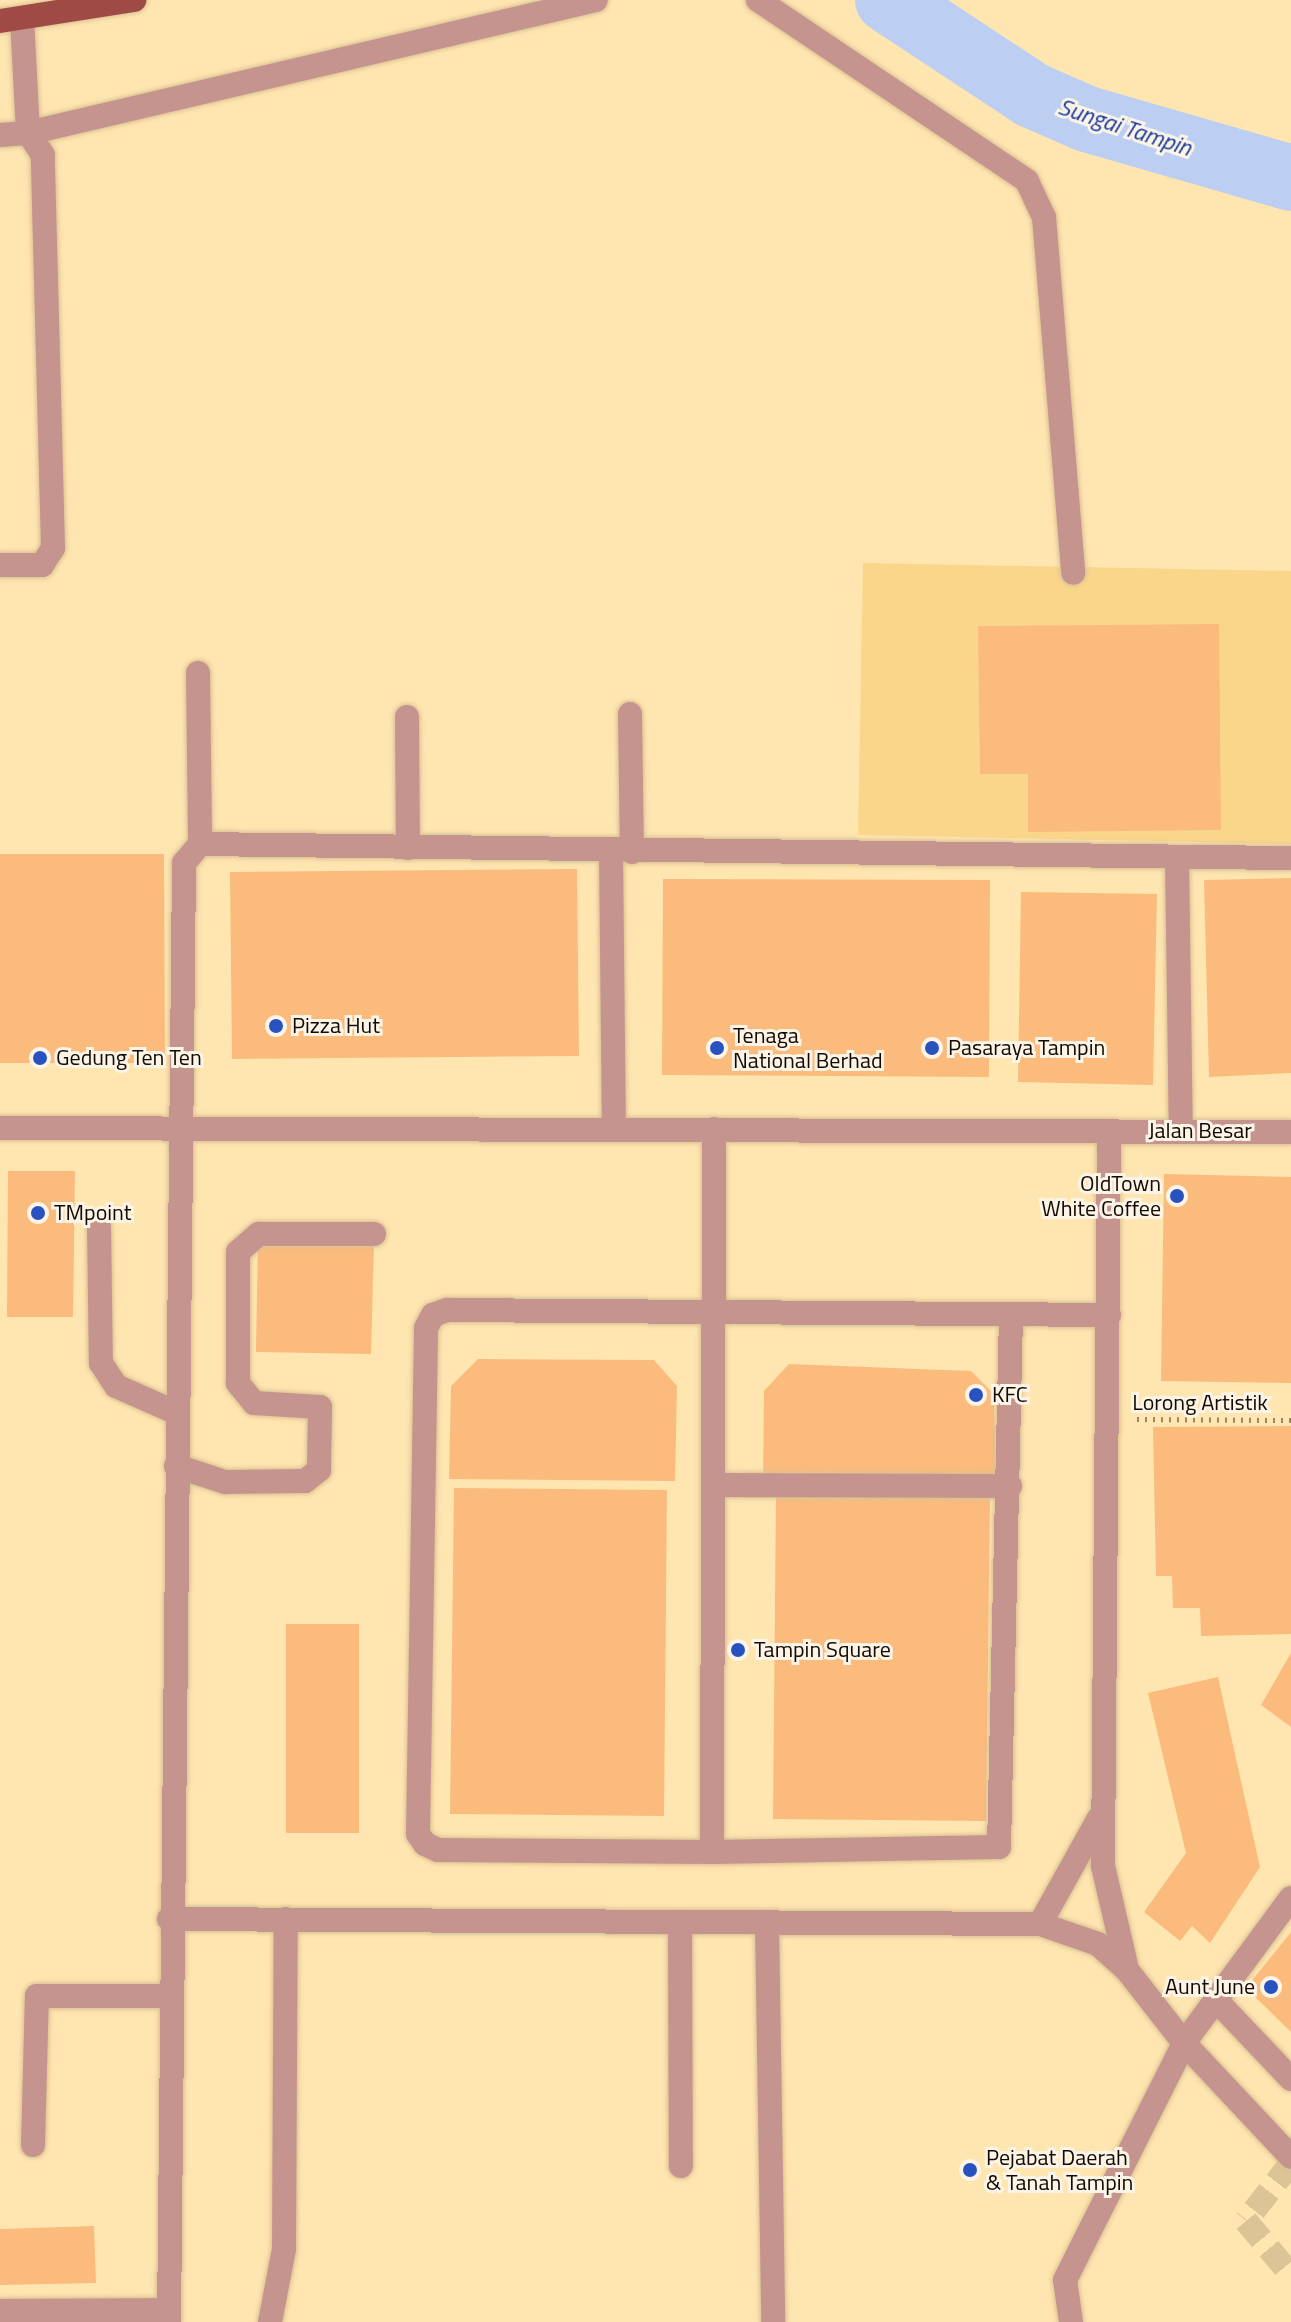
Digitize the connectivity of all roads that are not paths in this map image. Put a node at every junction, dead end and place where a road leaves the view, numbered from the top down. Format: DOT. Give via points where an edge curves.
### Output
graph roads {
  1 [pos="134,0"];
  2 [pos="596,0"];
  3 [pos="758,0"];
  4 [pos="7,22"];
  5 [pos="28,133"];
  6 [pos="0,135"];
  7 [pos="0,565"];
  8 [pos="1073,573"];
  9 [pos="198,673"];
  10 [pos="630,714"];
  11 [pos="407,717"];
  12 [pos="200,844"];
  13 [pos="408,848"];
  14 [pos="621,852"];
  15 [pos="1177,858"];
  16 [pos="1291,858"];
  17 [pos="182,1127"];
  18 [pos="0,1128"];
  19 [pos="614,1129"];
  20 [pos="714,1129"];
  21 [pos="1109,1131"];
  22 [pos="1181,1132"];
  23 [pos="1291,1132"];
  24 [pos="99,1227"];
  25 [pos="374,1234"];
  26 [pos="713,1311"];
  27 [pos="1011,1315"];
  28 [pos="1109,1315"];
  29 [pos="177,1413"];
  30 [pos="176,1466"];
  31 [pos="713,1485"];
  32 [pos="1010,1486"];
  33 [pos="1105,1804"];
  34 [pos="712,1852"];
  35 [pos="1291,1898"];
  36 [pos="169,1919"];
  37 [pos="286,1919"];
  38 [pos="680,1922"];
  39 [pos="767,1923"];
  40 [pos="1040,1924"];
  41 [pos="1127,1970"];
  42 [pos="168,1996"];
  43 [pos="1216,2000"];
  44 [pos="1184,2043"];
  45 [pos="1291,2079"];
  46 [pos="33,2145"];
  47 [pos="1291,2157"];
  48 [pos="681,2166"];
  49 [pos="0,2311"];
  50 [pos="168,2316"];
  51 [pos="270,2322"];
  52 [pos="773,2322"];
  53 [pos="1071,2322"];
  1 -- 4 [label="main road"];
  2 -- 5 [label="street"];
  3 -- 8 [label="street" via="1027,181 1044,217"];
  4 -- 5 [label="street"];
  5 -- 6 [label="street"];
  5 -- 7 [label="street" via="43,155 53,548 42,565"];
  9 -- 12 [label="street"];
  10 -- 14 [label="street"];
  11 -- 13 [label="street"];
  12 -- 13 [label="street"];
  12 -- 17 [label="street" via="184,863 180,886"];
  13 -- 14 [label="street"];
  14 -- 15 [label="street"];
  14 -- 19 [label="street"];
  15 -- 16 [label="street"];
  15 -- 22 [label="street"];
  17 -- 18 [label="street, Jalan Besar"];
  17 -- 19 [label="street, Jalan Besar"];
  17 -- 29 [label="street"];
  19 -- 20 [label="street, Jalan Besar"];
  20 -- 21 [label="street, Jalan Besar"];
  20 -- 26 [label="street"];
  21 -- 22 [label="street, Jalan Besar"];
  21 -- 28 [label="street"];
  22 -- 23 [label="street, Jalan Besar"];
  24 -- 29 [label="street" via="101,1363 116,1386"];
  25 -- 30 [label="street" via="259,1234 238,1252 238,1383 254,1403 320,1407 319,1470 305,1481 225,1482"];
  26 -- 27 [label="street"];
  26 -- 31 [label="street"];
  26 -- 34 [label="street" via="433,1315 426,1328 418,1834 438,1850"];
  27 -- 28 [label="street"];
  27 -- 32 [label="street"];
  28 -- 33 [label="street"];
  29 -- 30 [label="street"];
  30 -- 36 [label="street"];
  31 -- 32 [label="street"];
  31 -- 34 [label="street"];
  32 -- 34 [label="street" via="999,1847 989,1853"];
  33 -- 40 [label="street"];
  33 -- 41 [label="street" via="1105,1895"];
  35 -- 43 [label="street"];
  36 -- 37 [label="street"];
  36 -- 42 [label="street"];
  37 -- 38 [label="street"];
  37 -- 51 [label="street" via="284,2249"];
  38 -- 39 [label="street"];
  38 -- 48 [label="street"];
  39 -- 40 [label="street"];
  39 -- 52 [label="street"];
  40 -- 41 [label="street" via="1098,1944"];
  41 -- 44 [label="street"];
  42 -- 46 [label="street" via="37,1996"];
  42 -- 50 [label="street"];
  43 -- 44 [label="street"];
  43 -- 45 [label="street"];
  44 -- 47 [label="street"];
  44 -- 53 [label="street" via="1065,2280"];
  49 -- 50 [label="street"];
}
